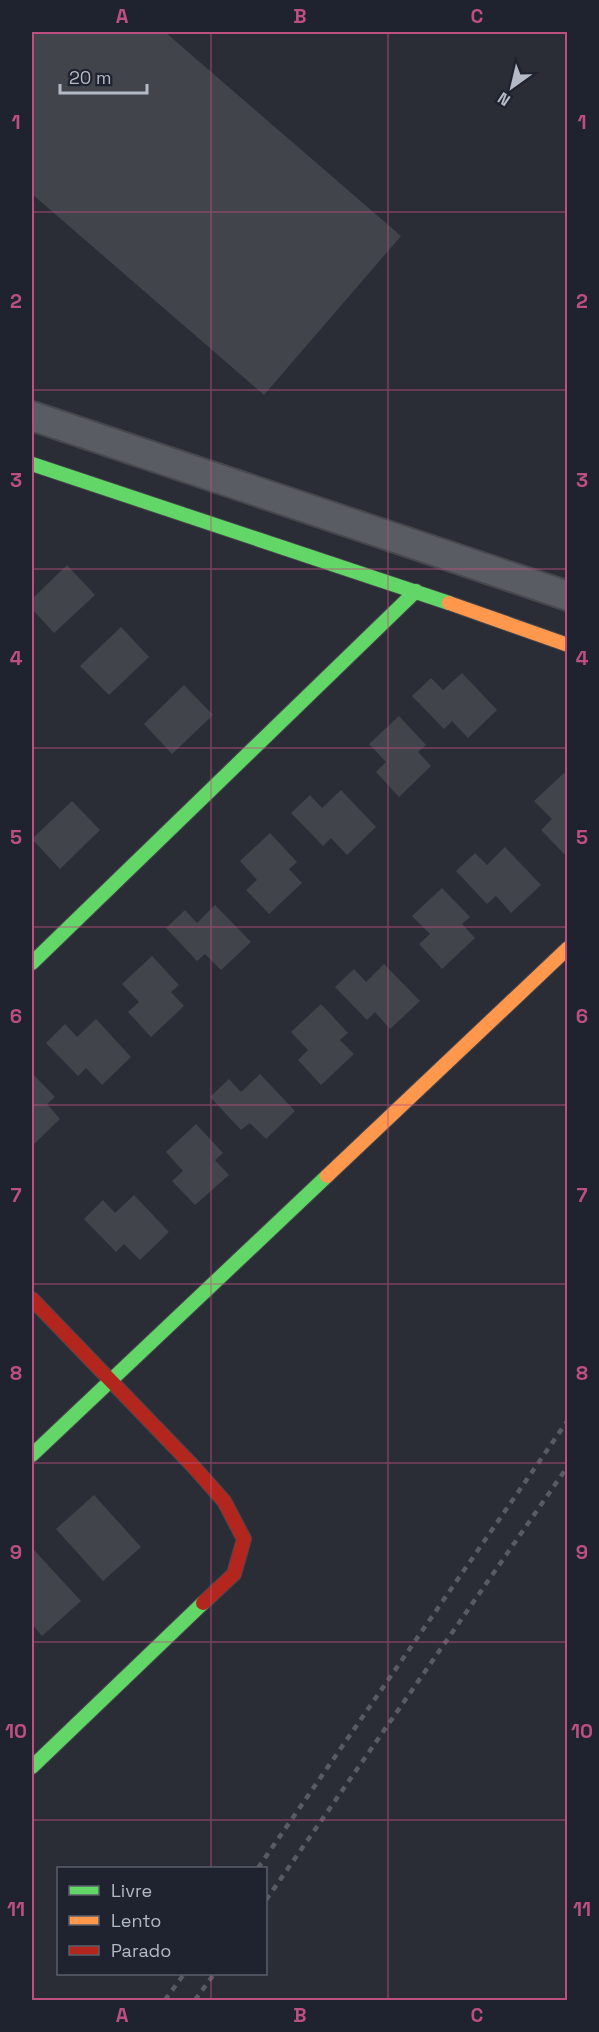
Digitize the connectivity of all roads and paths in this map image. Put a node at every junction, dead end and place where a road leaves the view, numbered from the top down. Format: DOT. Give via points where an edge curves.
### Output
graph roads {
  1 [pos="32,416"];
  2 [pos="32,464"];
  3 [pos="416,591"];
  4 [pos="567,596"];
  5 [pos="567,645"];
  6 [pos="567,948"];
  7 [pos="32,963"];
  8 [pos="32,1299"];
  9 [pos="109,1381"];
  10 [pos="32,1455"];
  11 [pos="32,1767"];
  1 -- 4 [label="street"];
  2 -- 3 [label="street"];
  3 -- 5 [label="street"];
  3 -- 7 [label="street"];
  6 -- 9 [label="street"];
  8 -- 9 [label="street"];
  9 -- 10 [label="street"];
  9 -- 11 [label="street" via="224,1501 244,1539 234,1574"];
}
